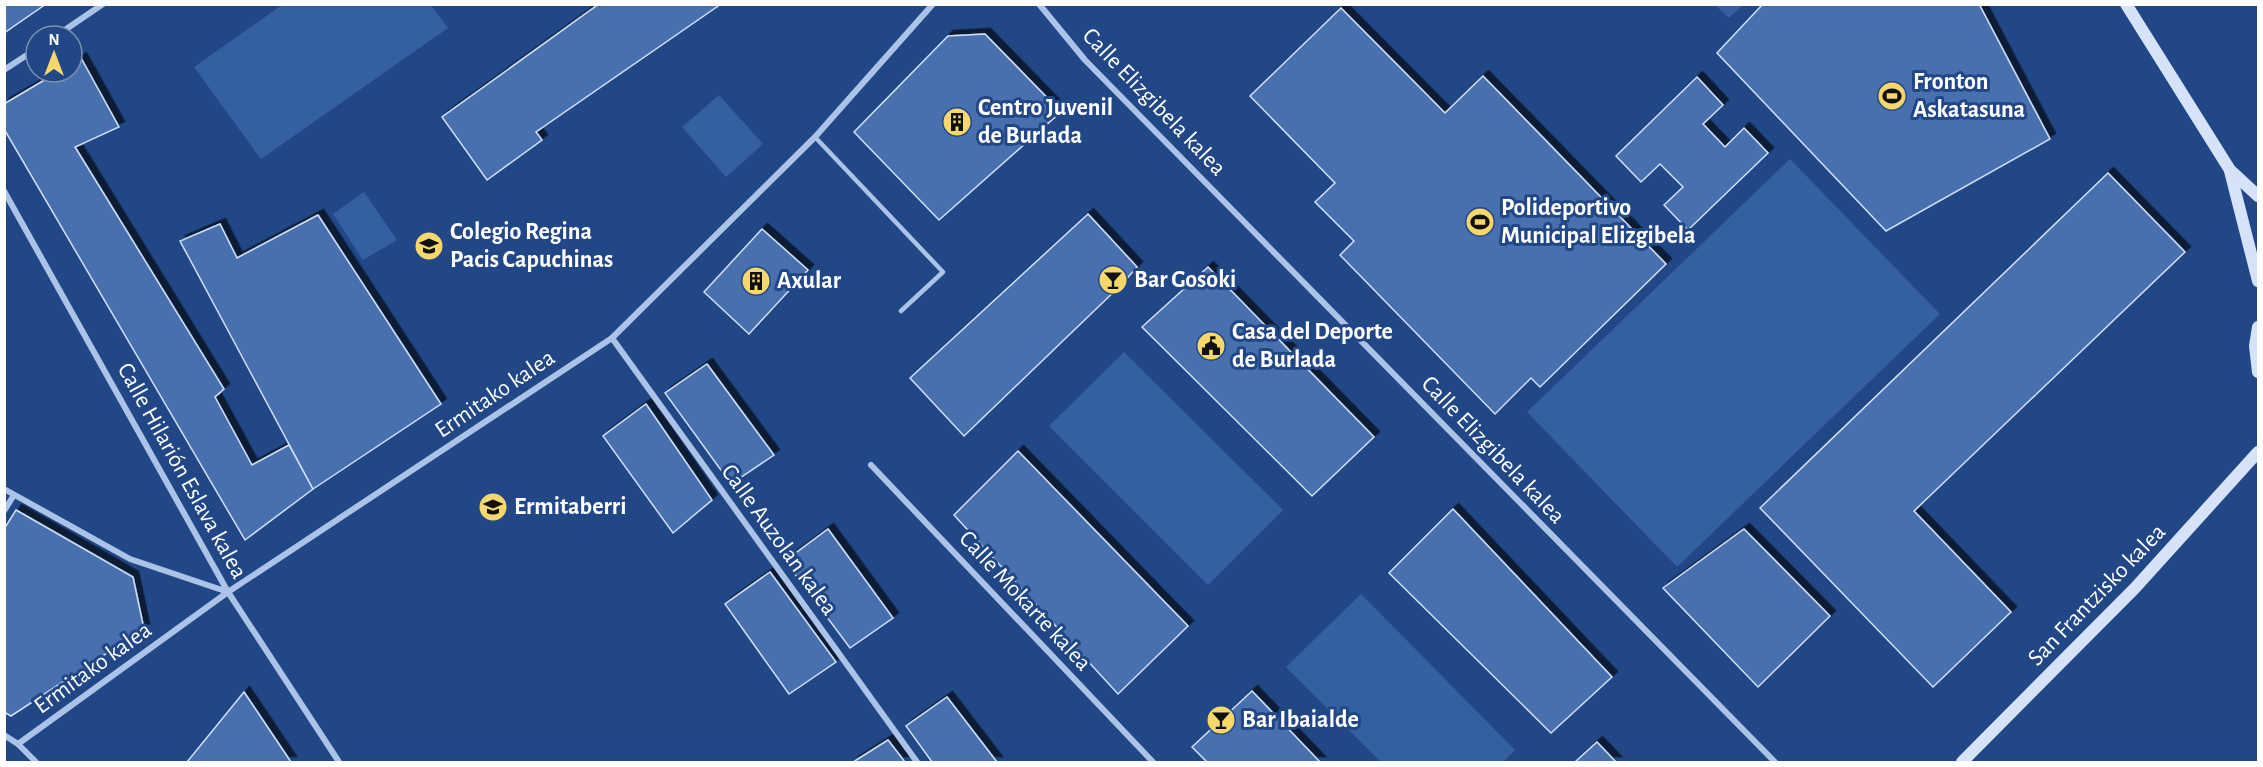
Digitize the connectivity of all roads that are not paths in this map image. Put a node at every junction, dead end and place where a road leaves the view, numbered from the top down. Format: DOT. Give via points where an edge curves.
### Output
graph roads {
  1 [pos="103,4"];
  2 [pos="933,4"];
  3 [pos="1039,4"];
  4 [pos="2126,4"];
  5 [pos="74,24"];
  6 [pos="24,57"];
  7 [pos="4,70"];
  8 [pos="815,137"];
  9 [pos="2230,170"];
  10 [pos="4,191"];
  11 [pos="2259,196"];
  12 [pos="2259,281"];
  13 [pos="901,311"];
  14 [pos="2259,327"];
  15 [pos="612,338"];
  16 [pos="2259,372"];
  17 [pos="2259,452"];
  18 [pos="871,465"];
  19 [pos="4,489"];
  20 [pos="14,495"];
  21 [pos="4,511"];
  22 [pos="228,592"];
  23 [pos="4,735"];
  24 [pos="18,744"];
  25 [pos="36,762"];
  26 [pos="339,762"];
  27 [pos="917,762"];
  28 [pos="1153,762"];
  29 [pos="1775,762"];
  30 [pos="1962,762"];
  1 -- 5 [label="street"];
  2 -- 8 [label="street, Ermitako kalea"];
  3 -- 29 [label="street, Calle Elizgibela kalea" via="1085,60"];
  4 -- 9 [label="street"];
  6 -- 7 [label="street"];
  8 -- 13 [label="lane" via="943,272"];
  8 -- 15 [label="street, Ermitako kalea"];
  9 -- 11 [label="street"];
  9 -- 12 [label="street"];
  10 -- 22 [label="street, Calle Hilarión Eslava kalea"];
  14 -- 16 [label="street" via="2255,346"];
  15 -- 22 [label="street, Ermitako kalea"];
  15 -- 27 [label="street, Calle Auzolan kalea"];
  17 -- 30 [label="street, San Frantzisko kalea" via="2135,588"];
  18 -- 28 [label="street, Calle Mokarte kalea"];
  19 -- 20 [label="street"];
  20 -- 21 [label="street"];
  20 -- 22 [label="street" via="130,559"];
  22 -- 24 [label="street, Ermitako kalea"];
  22 -- 26 [label="street, Calle Hilarión Eslava kalea"];
  23 -- 24 [label="street"];
  24 -- 25 [label="street"];
}
